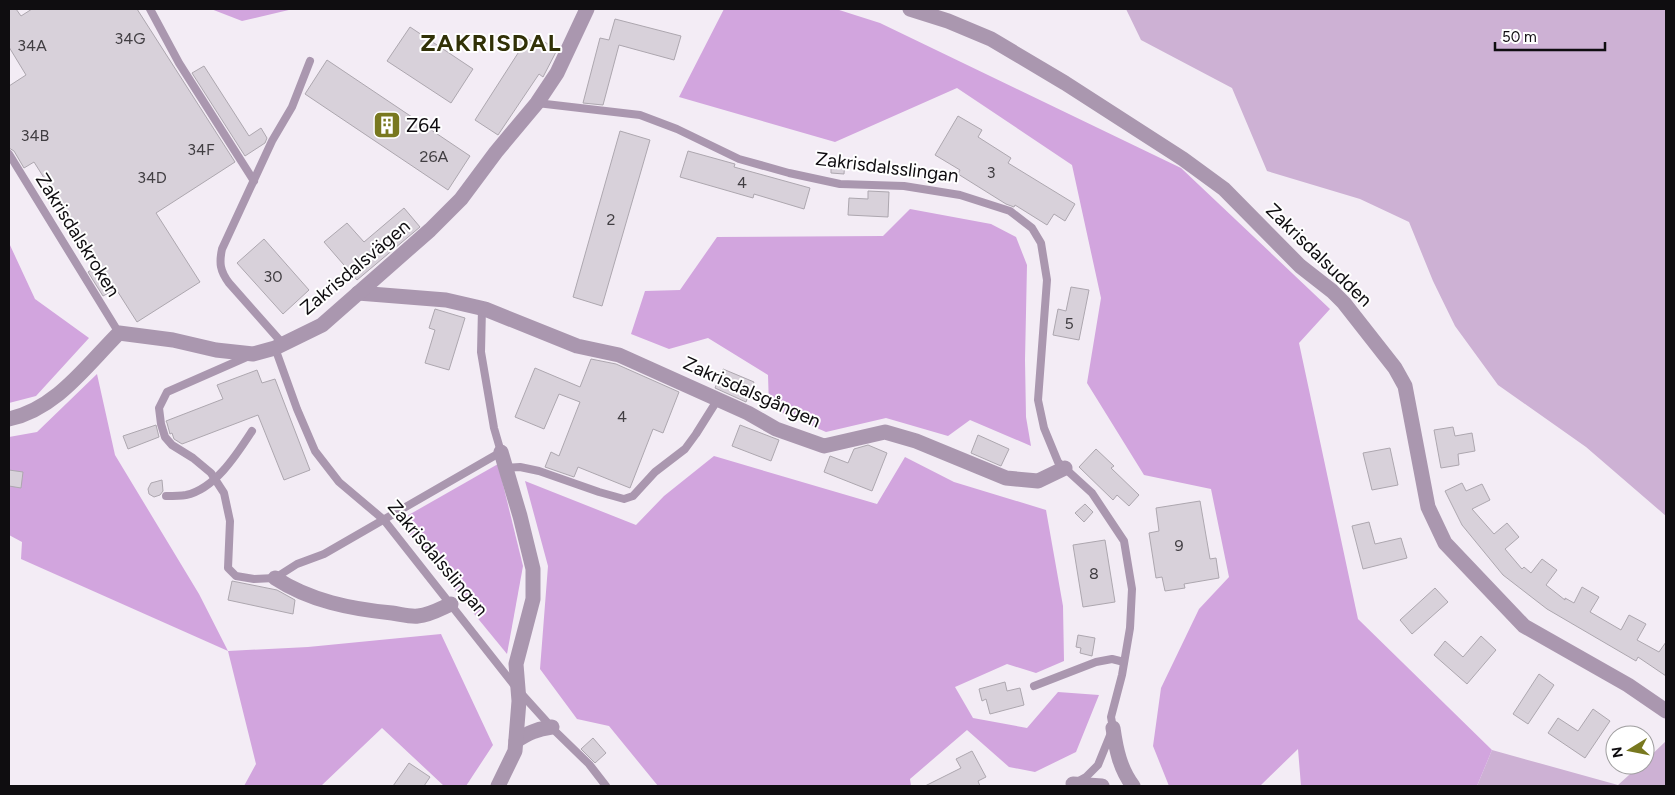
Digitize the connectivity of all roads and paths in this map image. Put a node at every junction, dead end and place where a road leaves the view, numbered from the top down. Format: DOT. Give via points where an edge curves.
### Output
graph roads {
  1 [pos="150,9"];
  2 [pos="587,9"];
  3 [pos="910,9"];
  4 [pos="310,60"];
  5 [pos="537,103"];
  6 [pos="9,154"];
  7 [pos="254,181"];
  8 [pos="358,293"];
  9 [pos="482,308"];
  10 [pos="119,333"];
  11 [pos="279,346"];
  12 [pos="253,354"];
  13 [pos="718,399"];
  14 [pos="9,419"];
  15 [pos="252,432"];
  16 [pos="501,452"];
  17 [pos="505,468"];
  18 [pos="1065,468"];
  19 [pos="214,478"];
  20 [pos="166,496"];
  21 [pos="384,520"];
  22 [pos="275,578"];
  23 [pos="451,604"];
  24 [pos="1124,662"];
  25 [pos="1034,686"];
  26 [pos="518,690"];
  27 [pos="1666,711"];
  28 [pos="552,728"];
  29 [pos="1112,728"];
  30 [pos="516,741"];
  31 [pos="1071,785"];
  32 [pos="498,786"];
  33 [pos="606,786"];
  34 [pos="1102,786"];
  35 [pos="1133,786"];
  1 -- 7 [label="lane" via="179,63"];
  2 -- 5 [label="street, Zakrisdalsvägen" via="566,56"];
  3 -- 27 [label="street, Zakrisdalsudden" via="991,39 1175,154 1224,189 1300,266 1344,303 1395,368 1405,386 1428,507 1445,543 1524,626 1628,685"];
  4 -- 7 [label="lane" via="292,107"];
  5 -- 8 [label="street, Zakrisdalsvägen" via="461,200"];
  5 -- 18 [label="lane, Zakrisdalsslingan" via="640,115 739,159 789,173 840,184 904,186 960,196 1010,211 1032,228 1041,243 1047,280 1038,400 1044,428 1058,462"];
  6 -- 10 [label="lane, Zakrisdalskroken"];
  7 -- 11 [label="lane" via="219,261 221,273"];
  8 -- 9 [label="street, Zakrisdalsgången" via="438,299"];
  8 -- 11 [label="street, Zakrisdalsvägen" via="322,325"];
  9 -- 13 [label="street, Zakrisdalsgången" via="577,346 619,355"];
  9 -- 16 [label="lane" via="481,352"];
  10 -- 12 [label="street, Zakrisdalsvägen"];
  10 -- 14 [label="street" via="46,404"];
  11 -- 12 [label="street, Zakrisdalsvägen"];
  11 -- 21 [label="lane, Zakrisdalsslingan" via="297,409 315,451 339,482"];
  12 -- 19 [label="lane" via="167,392 159,408 165,437"];
  13 -- 17 [label="lane" via="685,449 655,472 633,496 624,499 520,466"];
  13 -- 18 [label="street, Zakrisdalsgången" via="776,429 824,446 885,432 916,441 1006,478 1038,481"];
  15 -- 19 [label="lane" via="230,464"];
  16 -- 17 [label="street"];
  16 -- 21 [label="lane"];
  17 -- 26 [label="street" via="533,568 533,599 516,664"];
  18 -- 24 [label="lane, Zakrisdalsslingan" via="1092,493 1124,541 1132,589"];
  19 -- 20 [label="lane" via="202,489 186,495"];
  19 -- 22 [label="lane" via="224,493 230,521 228,568 236,576"];
  21 -- 22 [label="lane"];
  21 -- 23 [label="lane, Zakrisdalsslingan"];
  22 -- 23 [label="street" via="308,595 368,611 418,616 434,613"];
  23 -- 26 [label="lane, Zakrisdalsslingan"];
  24 -- 25 [label="lane" via="1096,662"];
  24 -- 29 [label="lane, Zakrisdalsslingan" via="1111,717"];
  26 -- 28 [label="lane, Zakrisdalsslingan"];
  26 -- 30 [label="street"];
  28 -- 30 [label="street" via="527,733"];
  28 -- 33 [label="lane, Zakrisdalsslingan" via="589,764"];
  29 -- 31 [label="lane, Zakrisdalsslingan" via="1098,765"];
  29 -- 35 [label="street, Zakrisdalsslingan" via="1116,751"];
  30 -- 32 [label="street" via="515,751"];
  31 -- 34 [label="street, Zakrisdalsslingan"];
}
